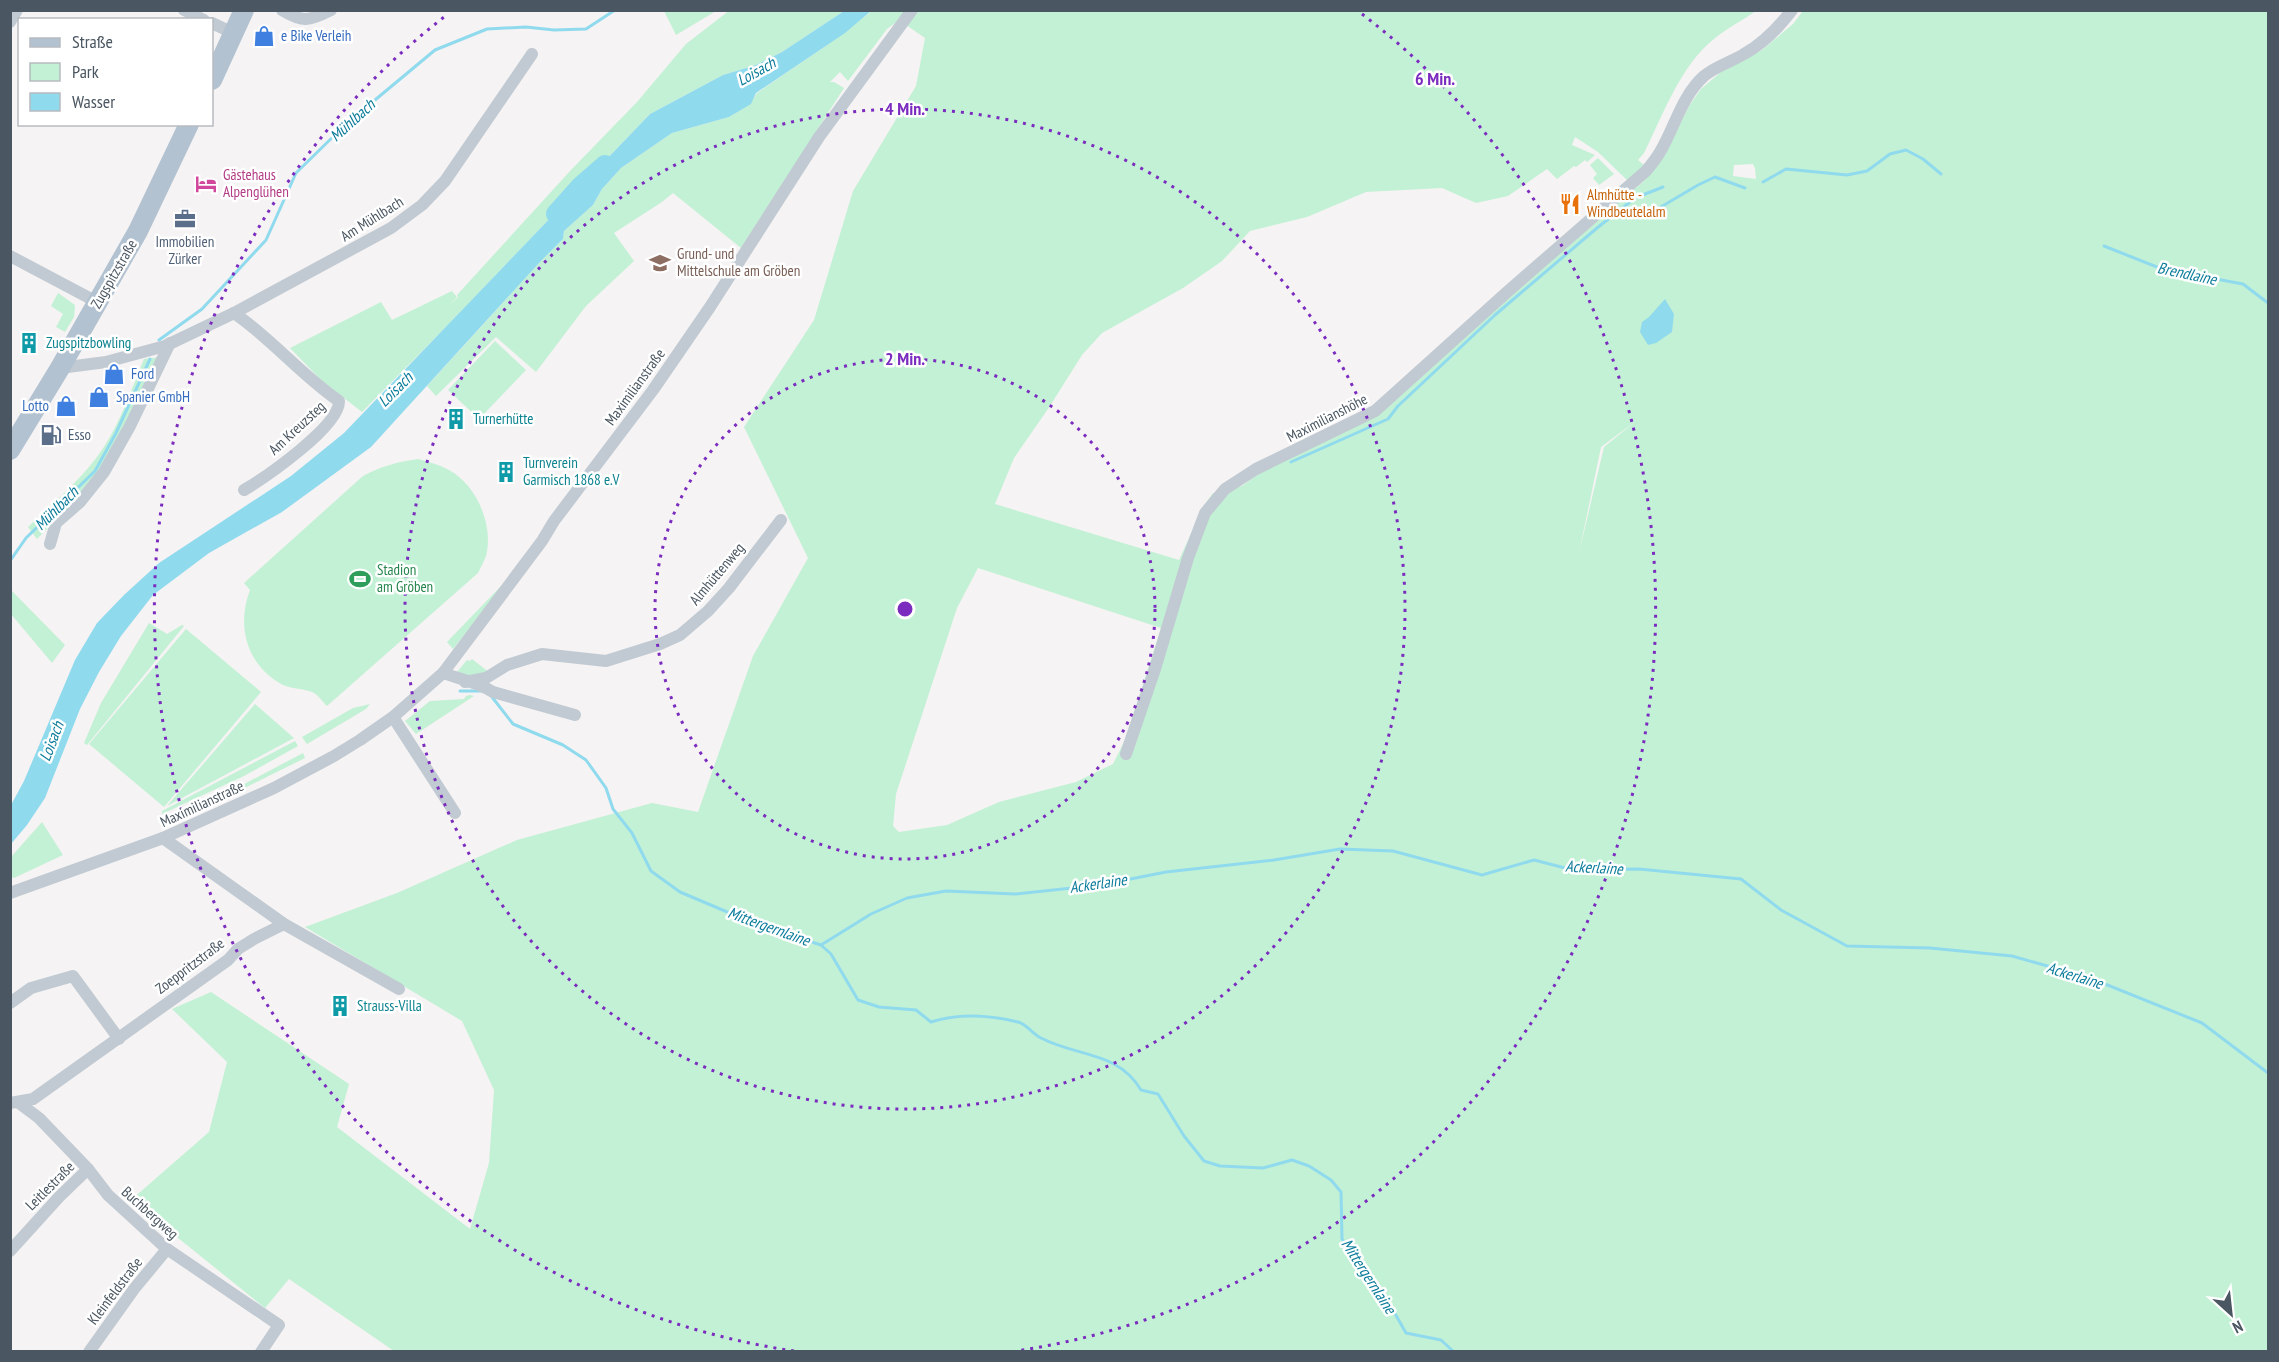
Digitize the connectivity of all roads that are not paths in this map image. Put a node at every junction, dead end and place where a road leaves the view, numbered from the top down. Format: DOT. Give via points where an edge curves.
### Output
graph roads {
  1 [pos="17,10"];
  2 [pos="184,10"];
  3 [pos="244,10"];
  4 [pos="282,10"];
  5 [pos="331,10"];
  6 [pos="912,10"];
  7 [pos="1792,10"];
  8 [pos="200,18"];
  9 [pos="10,22"];
  10 [pos="213,23"];
  11 [pos="233,33"];
  12 [pos="532,54"];
  13 [pos="213,78"];
  14 [pos="188,126"];
  15 [pos="10,256"];
  16 [pos="97,302"];
  17 [pos="234,313"];
  18 [pos="167,344"];
  19 [pos="60,368"];
  20 [pos="10,450"];
  21 [pos="244,490"];
  22 [pos="781,520"];
  23 [pos="50,544"];
  24 [pos="443,673"];
  25 [pos="465,682"];
  26 [pos="575,716"];
  27 [pos="393,717"];
  28 [pos="1126,754"];
  29 [pos="455,813"];
  30 [pos="164,838"];
  31 [pos="10,893"];
  32 [pos="284,924"];
  33 [pos="399,989"];
  34 [pos="10,1003"];
  35 [pos="119,1039"];
  36 [pos="15,1103"];
  37 [pos="88,1169"];
  38 [pos="167,1249"];
  39 [pos="10,1251"];
  40 [pos="89,1352"];
  41 [pos="261,1352"];
  1 -- 9 [label="street"];
  2 -- 8 [label="street"];
  3 -- 11 [label="main road"];
  4 -- 5 [label="street" via="298,20 312,19"];
  6 -- 24 [label="street, Maximilianstraße" via="819,137 653,390"];
  7 -- 28 [label="street, Maximilianshöhe" via="1757,45 1704,76 1680,108 1646,171 1375,411 1256,469 1225,489 1205,513 1188,558"];
  10 -- 11 [label="street"];
  11 -- 13 [label="main road"];
  12 -- 17 [label="street, Am Mühlbach" via="445,181 422,206 391,228"];
  14 -- 16 [label="main road, Zugspitzstraße" via="138,231"];
  15 -- 16 [label="street"];
  16 -- 19 [label="main road, Zugspitzstraße"];
  17 -- 18 [label="street, Am Mühlbach"];
  17 -- 21 [label="street, Am Kreuzsteg" via="259,330 316,386 339,401 334,417 294,455"];
  18 -- 19 [label="street, Am Mühlbach" via="106,362"];
  18 -- 23 [label="street" via="130,426 104,472 80,502 56,523"];
  19 -- 20 [label="main road, Zugspitzstraße"];
  22 -- 25 [label="street, Almhüttenweg" via="729,588 680,634 606,661 542,654 507,665 486,678"];
  24 -- 25 [label="street"];
  24 -- 27 [label="street, Maximilianstraße"];
  25 -- 26 [label="street"];
  27 -- 29 [label="street"];
  27 -- 30 [label="street, Maximilianstraße" via="314,767"];
  30 -- 31 [label="street, Maximilianstraße"];
  30 -- 32 [label="street"];
  32 -- 33 [label="street"];
  32 -- 35 [label="street, Zoeppritzstraße" via="238,949"];
  34 -- 35 [label="street" via="32,988 73,975"];
  35 -- 36 [label="street, Zoeppritzstraße" via="33,1099"];
  36 -- 37 [label="street, Buchbergweg" via="39,1118"];
  37 -- 38 [label="street, Buchbergweg" via="108,1195"];
  37 -- 39 [label="street, Leitlestraße"];
  38 -- 40 [label="street, Kleinfeldstraße"];
  38 -- 41 [label="street, Buchbergweg" via="279,1325"];
}
